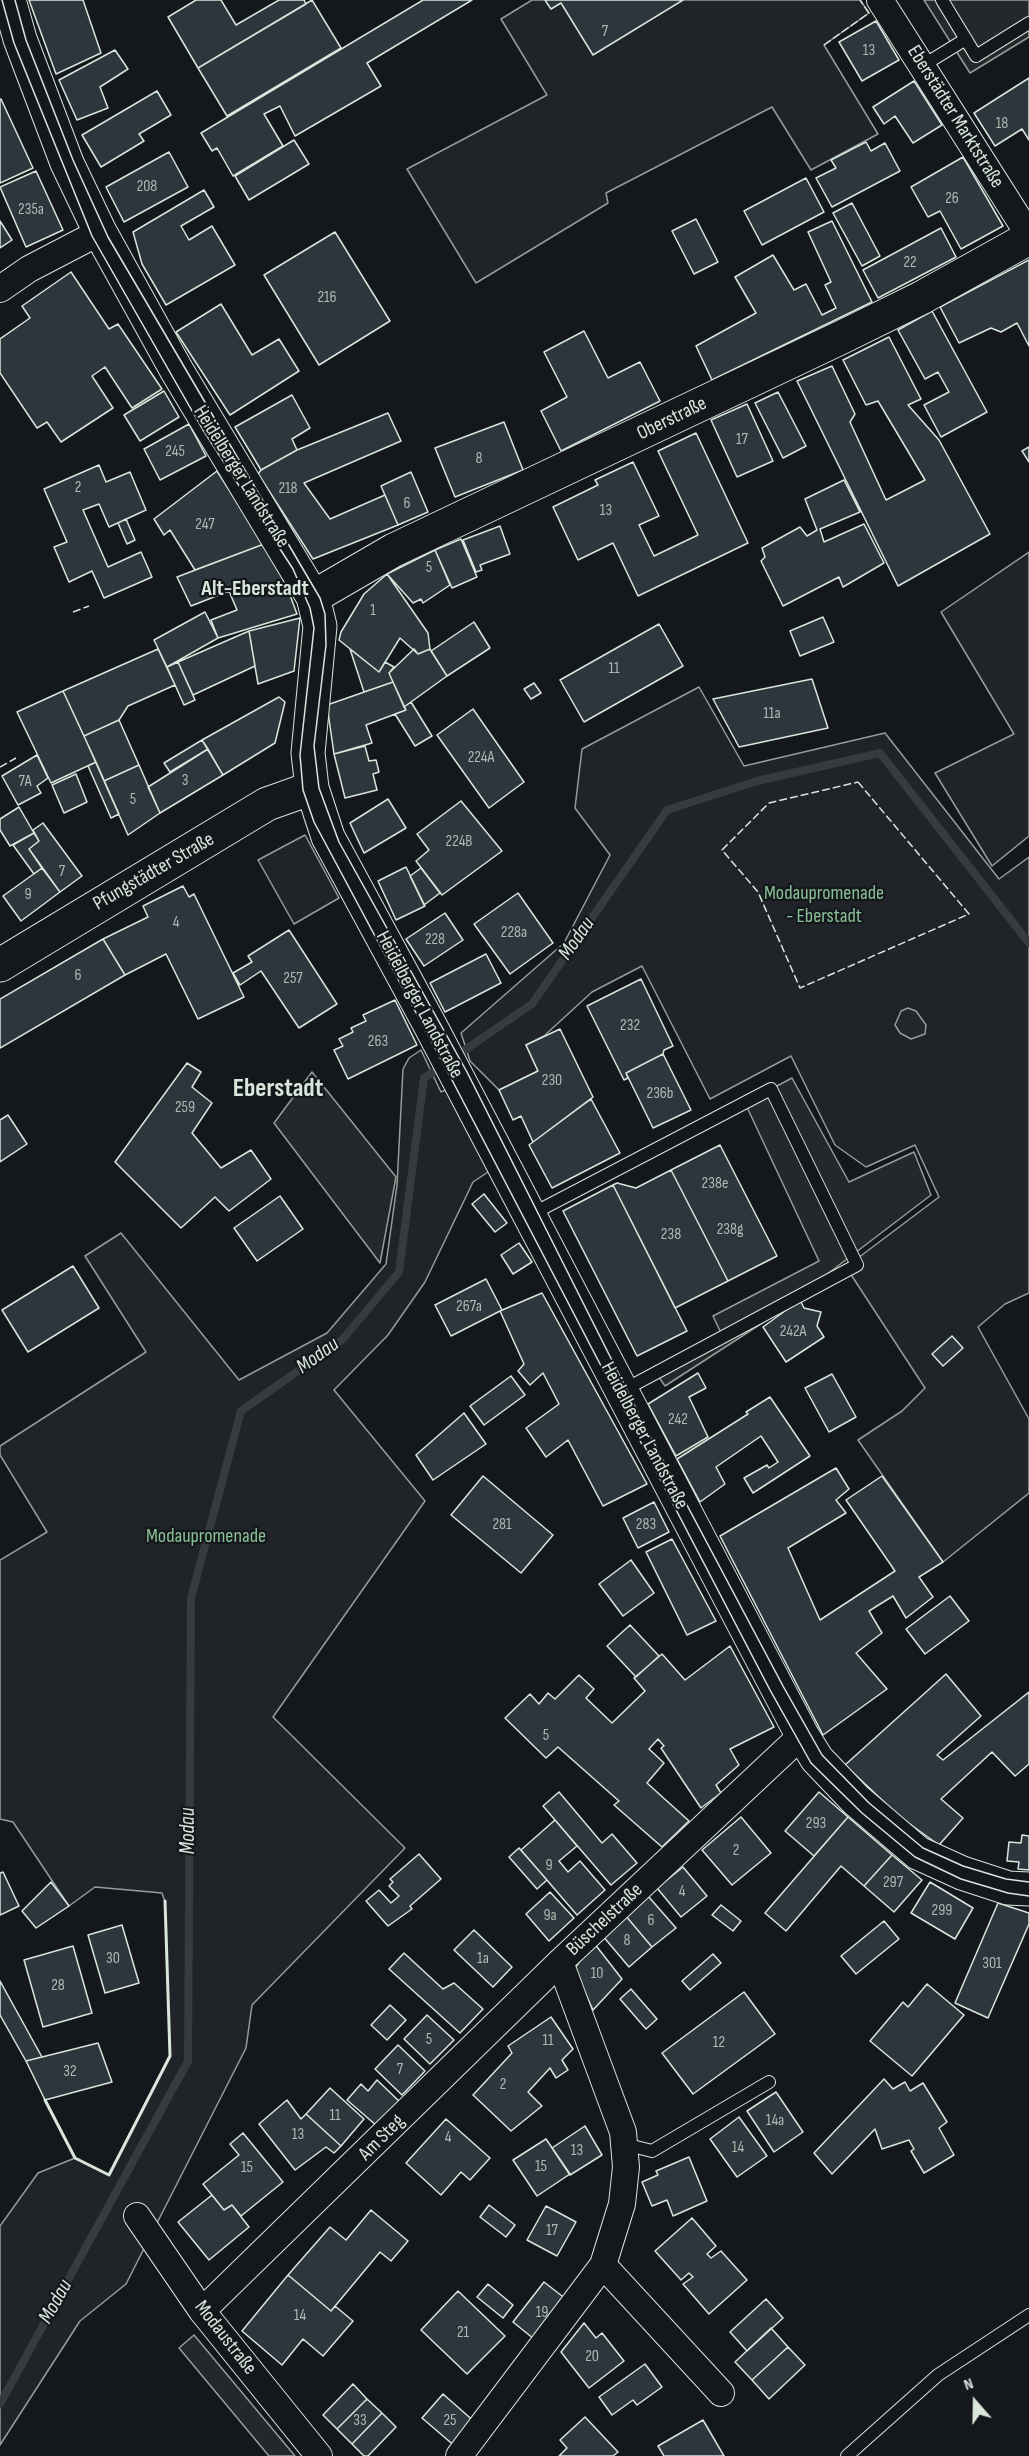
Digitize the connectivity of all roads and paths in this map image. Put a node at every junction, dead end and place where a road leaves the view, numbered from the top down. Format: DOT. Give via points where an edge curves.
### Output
graph roads {
  1 [pos="9,0"];
  2 [pos="880,0"];
  3 [pos="942,0"];
  4 [pos="1029,23"];
  5 [pos="966,39"];
  6 [pos="922,66"];
  7 [pos="100,232"];
  8 [pos="1029,236"];
  9 [pos="0,289"];
  10 [pos="313,597"];
  11 [pos="312,788"];
  12 [pos="0,965"];
  13 [pos="530,1215"];
  14 [pos="621,1392"];
  15 [pos="802,1735"];
  16 [pos="1029,1889"];
  17 [pos="560,1962"];
  18 [pos="769,2082"];
  19 [pos="624,2144"];
  20 [pos="137,2216"];
  21 [pos="603,2265"];
  22 [pos="202,2311"];
  23 [pos="1029,2315"];
  24 [pos="721,2392"];
  25 [pos="319,2456"];
  26 [pos="459,2456"];
  27 [pos="847,2456"];
  1 -- 7 [label="street, Heidelberger Landstraße" via="67,163"];
  2 -- 6 [label="street, Eberstädter Marktstraße"];
  3 -- 5 [label="lane"];
  4 -- 5 [label="lane" via="976,56"];
  5 -- 6 [label="lane"];
  6 -- 8 [label="street, Eberstädter Marktstraße"];
  7 -- 9 [label="street" via="29,269"];
  7 -- 10 [label="street, Heidelberger Landstraße" via="177,371"];
  8 -- 10 [label="street, Oberstraße" via="921,298 394,550"];
  10 -- 11 [label="street, Heidelberger Landstraße" via="320,626 308,753"];
  11 -- 12 [label="street, Pfungstädter Straße" via="267,804"];
  11 -- 13 [label="street, Heidelberger Landstraße" via="328,837"];
  13 -- 14 [label="street, Heidelberger Landstraße"];
  13 -- 14 [label="lane" via="771,1089 857,1265"];
  14 -- 15 [label="street, Heidelberger Landstraße"];
  15 -- 16 [label="street, Heidelberger Landstraße" via="817,1760 856,1800 918,1853 1008,1888"];
  15 -- 17 [label="street, Büschelstraße"];
  17 -- 19 [label="street, Büschelstraße" via="609,2088"];
  17 -- 22 [label="street, Am Steg"];
  18 -- 19 [label="lane" via="652,2151"];
  19 -- 21 [label="street, Büschelstraße" via="622,2204"];
  20 -- 22 [label="street, Modaustraße"];
  21 -- 24 [label="street"];
  21 -- 26 [label="street, Büschelstraße"];
  22 -- 25 [label="street, Modaustraße"];
  23 -- 27 [label="lane" via="938,2375"];
}
